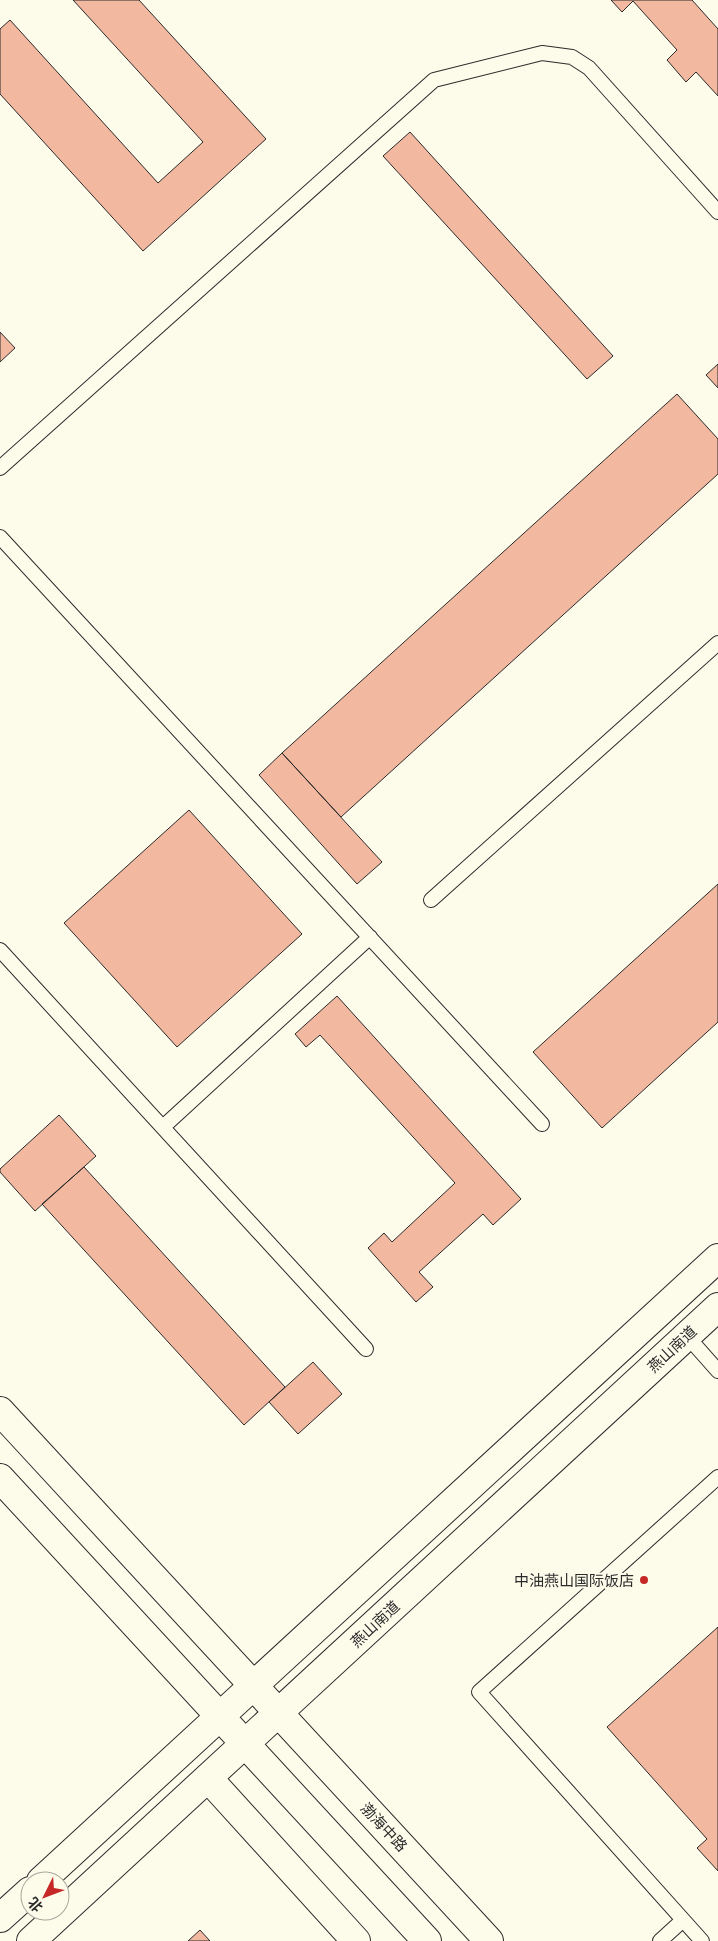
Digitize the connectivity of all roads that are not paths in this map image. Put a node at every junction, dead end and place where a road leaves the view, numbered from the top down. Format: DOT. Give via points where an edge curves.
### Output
graph roads {
  1 [pos="718,212"];
  2 [pos="0,468"];
  3 [pos="0,536"];
  4 [pos="718,643"];
  5 [pos="431,900"];
  6 [pos="370,937"];
  7 [pos="0,950"];
  8 [pos="542,1124"];
  9 [pos="163,1128"];
  10 [pos="718,1258"];
  11 [pos="718,1307"];
  12 [pos="687,1336"];
  13 [pos="366,1348"];
  14 [pos="718,1371"];
  15 [pos="0,1411"];
  16 [pos="718,1477"];
  17 [pos="0,1478"];
  18 [pos="253,1686"];
  19 [pos="279,1713"];
  20 [pos="220,1716"];
  21 [pos="245,1743"];
  22 [pos="208,1778"];
  23 [pos="51,1871"];
  24 [pos="20,1900"];
  25 [pos="0,1918"];
  26 [pos="683,1920"];
  27 [pos="31,1941"];
  28 [pos="356,1941"];
  29 [pos="427,1941"];
  30 [pos="490,1941"];
  31 [pos="660,1941"];
  32 [pos="702,1941"];
  1 -- 2 [label="lane" via="590,68 572,57 542,53 434,80"];
  3 -- 6 [label="lane"];
  4 -- 5 [label="lane"];
  6 -- 8 [label="lane"];
  6 -- 9 [label="lane"];
  7 -- 9 [label="lane"];
  9 -- 13 [label="lane"];
  10 -- 18 [label="main road"];
  11 -- 12 [label="main road, 燕山南道"];
  12 -- 14 [label="lane"];
  12 -- 19 [label="main road, 燕山南道"];
  15 -- 18 [label="main road, 渤海中路"];
  16 -- 26 [label="lane" via="479,1692"];
  17 -- 20 [label="main road"];
  18 -- 19 [label="main road, 渤海中路"];
  18 -- 20 [label="main road"];
  19 -- 21 [label="main road, 燕山南道"];
  19 -- 30 [label="main road, 渤海中路"];
  20 -- 21 [label="main road"];
  20 -- 23 [label="main road"];
  21 -- 22 [label="main road, 燕山南道"];
  21 -- 29 [label="main road"];
  22 -- 27 [label="main road, 燕山南道"];
  22 -- 28 [label="main road"];
  24 -- 25 [label="main road"];
  26 -- 31 [label="lane"];
  26 -- 32 [label="lane"];
}
